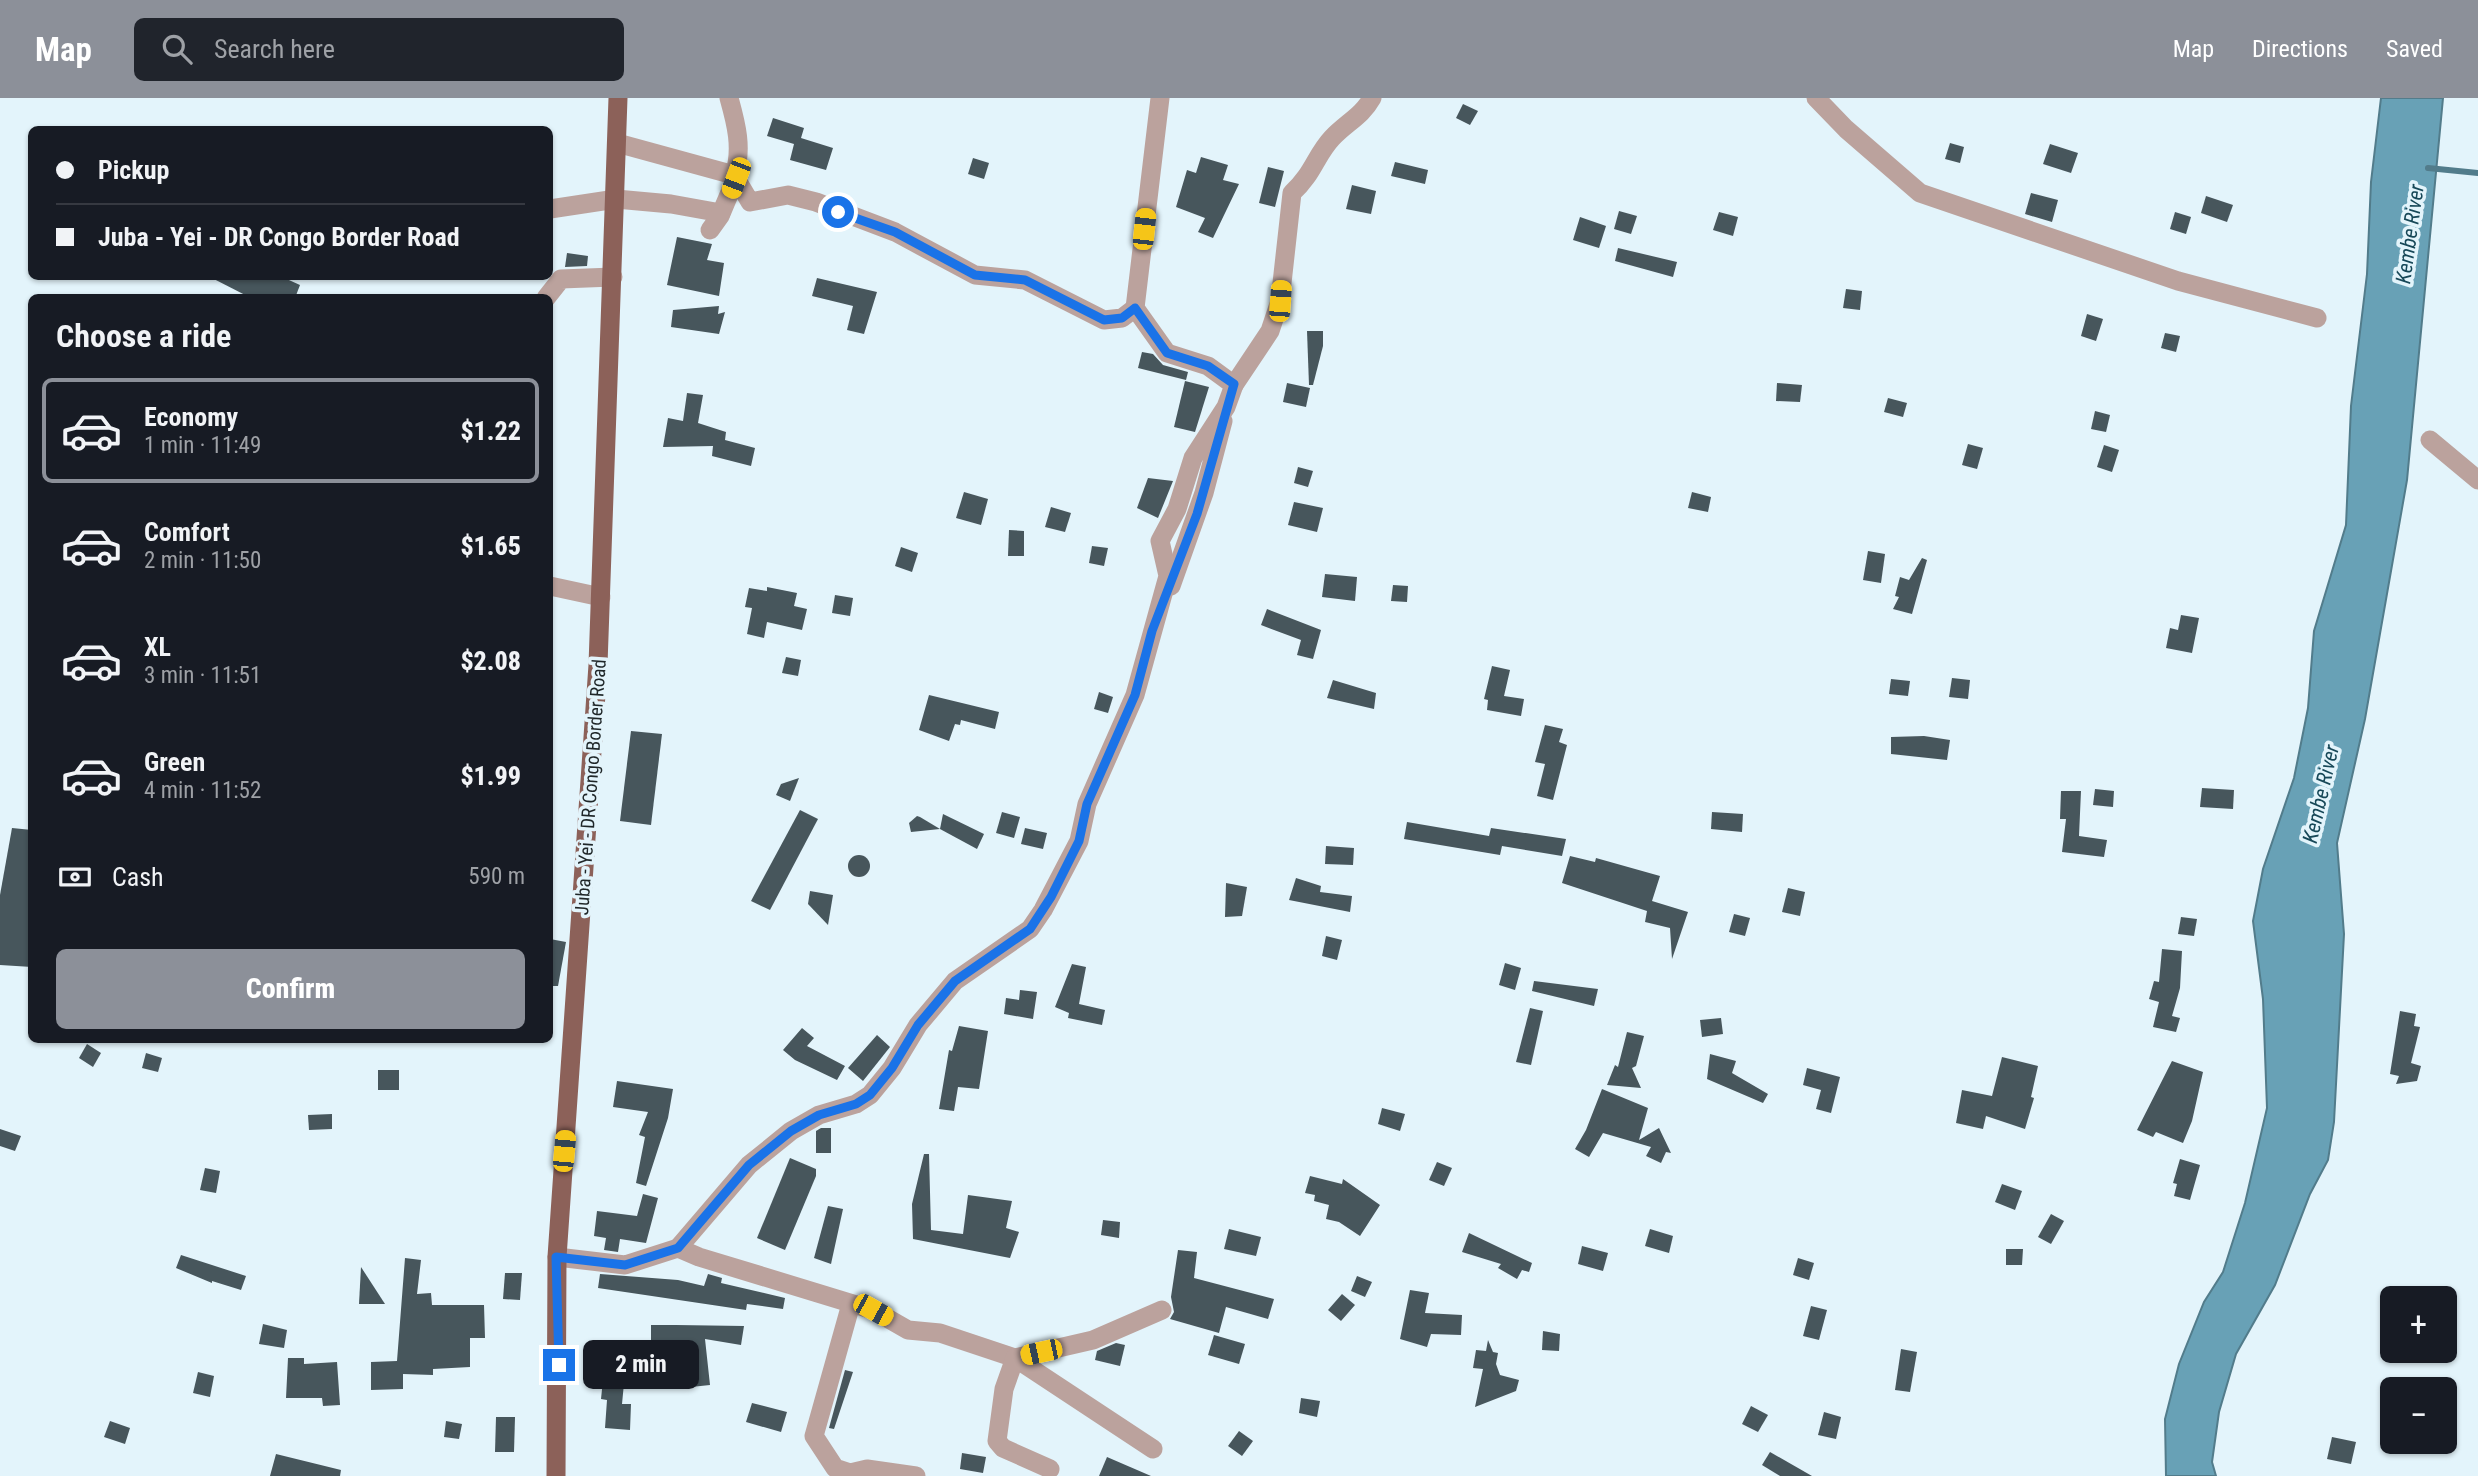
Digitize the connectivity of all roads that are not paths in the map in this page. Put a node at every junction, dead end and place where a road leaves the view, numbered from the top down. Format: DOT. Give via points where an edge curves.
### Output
graph roads {
  1 [pos="618,98"];
  2 [pos="729,98"];
  3 [pos="1160,98"];
  4 [pos="1372,98"];
  5 [pos="1816,98"];
  6 [pos="617,143"];
  7 [pos="735,176"];
  8 [pos="615,199"];
  9 [pos="553,209"];
  10 [pos="721,213"];
  11 [pos="710,230"];
  12 [pos="613,277"];
  13 [pos="549,294"];
  14 [pos="1135,308"];
  15 [pos="2316,318"];
  16 [pos="1234,384"];
  17 [pos="2430,440"];
  18 [pos="2478,480"];
  19 [pos="553,587"];
  20 [pos="601,597"];
  21 [pos="678,1248"];
  22 [pos="556,1257"];
  23 [pos="851,1304"];
  24 [pos="1162,1310"];
  25 [pos="1015,1358"];
  26 [pos="1153,1449"];
  27 [pos="1050,1469"];
  28 [pos="556,1476"];
  29 [pos="916,1476"];
  1 -- 6 [label="main road, Juba - Yei - DR Congo Border Road"];
  2 -- 7 [label="street" via="739,159"];
  3 -- 14 [label="street"];
  4 -- 16 [label="street" via="1364,112 1331,139 1308,178 1292,193 1280,301 1270,331"];
  5 -- 15 [label="street" via="1920,193 2178,281"];
  6 -- 7 [label="street"];
  6 -- 8 [label="main road, Juba - Yei - DR Congo Border Road"];
  7 -- 10 [label="street"];
  7 -- 14 [label="street" via="750,202 788,195 816,202 895,232 975,275 1025,280 1104,320 1122,318"];
  8 -- 9 [label="street"];
  8 -- 10 [label="street"];
  8 -- 12 [label="main road, Juba - Yei - DR Congo Border Road"];
  10 -- 11 [label="street"];
  12 -- 13 [label="street" via="561,279"];
  12 -- 20 [label="main road, Juba - Yei - DR Congo Border Road"];
  14 -- 16 [label="street" via="1167,353 1208,366"];
  16 -- 21 [label="street" via="1226,407 1193,458 1177,509 1160,541 1168,576 1135,695 1087,804 1079,841 1051,897 1030,929 955,981 870,1095 791,1131 749,1165"];
  17 -- 18 [label="street"];
  19 -- 20 [label="street"];
  20 -- 22 [label="main road, Juba - Yei - DR Congo Border Road"];
  21 -- 22 [label="street" via="625,1265"];
  21 -- 23 [label="street"];
  22 -- 28 [label="main road, Juba - Yei - DR Congo Border Road"];
  23 -- 25 [label="street" via="873,1310 908,1330 940,1332"];
  23 -- 29 [label="street" via="814,1436 835,1468 850,1473 867,1469"];
  24 -- 25 [label="street" via="1093,1340"];
  25 -- 26 [label="street"];
  25 -- 27 [label="street" via="1004,1389 997,1441"];
}
